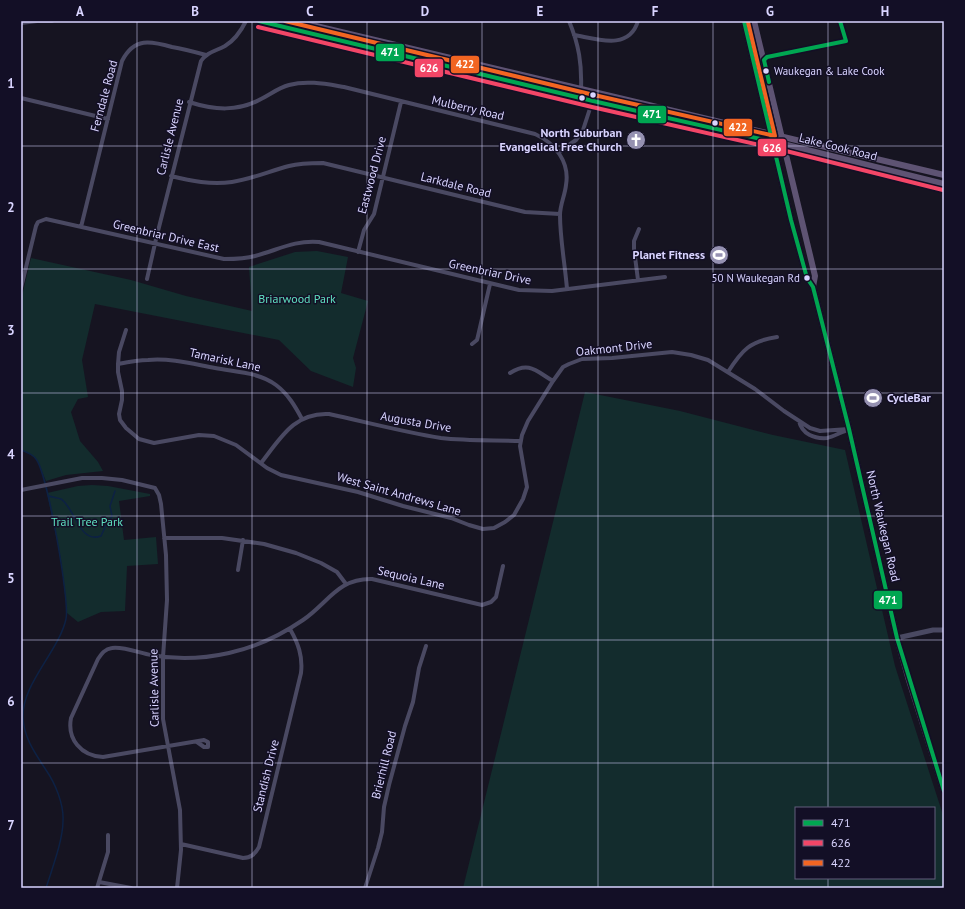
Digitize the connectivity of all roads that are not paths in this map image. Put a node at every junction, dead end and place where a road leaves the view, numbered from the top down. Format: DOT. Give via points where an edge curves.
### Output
graph roads {
  1 [pos="38,21"];
  2 [pos="52,21"];
  3 [pos="246,21"];
  4 [pos="259,21"];
  5 [pos="295,21"];
  6 [pos="569,21"];
  7 [pos="638,21"];
  8 [pos="744,21"];
  9 [pos="754,21"];
  10 [pos="21,23"];
  11 [pos="574,35"];
  12 [pos="206,55"];
  13 [pos="581,90"];
  14 [pos="595,93"];
  15 [pos="21,98"];
  16 [pos="593,101"];
  17 [pos="190,102"];
  18 [pos="401,102"];
  19 [pos="108,119"];
  20 [pos="770,133"];
  21 [pos="781,136"];
  22 [pos="773,142"];
  23 [pos="783,144"];
  24 [pos="559,152"];
  25 [pos="944,175"];
  26 [pos="171,176"];
  27 [pos="383,177"];
  28 [pos="944,184"];
  29 [pos="560,214"];
  30 [pos="81,226"];
  31 [pos="639,229"];
  32 [pos="154,244"];
  33 [pos="337,247"];
  34 [pos="358,252"];
  35 [pos="665,277"];
  36 [pos="147,279"];
  37 [pos="638,280"];
  38 [pos="490,284"];
  39 [pos="813,286"];
  40 [pos="21,288"];
  41 [pos="567,288"];
  42 [pos="126,330"];
  43 [pos="777,337"];
  44 [pos="472,344"];
  45 [pos="118,364"];
  46 [pos="728,372"];
  47 [pos="510,373"];
  48 [pos="553,381"];
  49 [pos="302,419"];
  50 [pos="799,421"];
  51 [pos="849,429"];
  52 [pos="521,441"];
  53 [pos="261,463"];
  54 [pos="21,490"];
  55 [pos="505,522"];
  56 [pos="164,538"];
  57 [pos="243,540"];
  58 [pos="503,566"];
  59 [pos="238,570"];
  60 [pos="346,584"];
  61 [pos="290,628"];
  62 [pos="944,630"];
  63 [pos="898,638"];
  64 [pos="426,646"];
  65 [pos="163,657"];
  66 [pos="197,742"];
  67 [pos="167,747"];
  68 [pos="944,791"];
  69 [pos="108,836"];
  70 [pos="181,844"];
  71 [pos="99,882"];
  72 [pos="97,888"];
  73 [pos="130,888"];
  74 [pos="177,888"];
  75 [pos="364,888"];
  1 -- 2 [label="street"];
  1 -- 10 [label="street"];
  3 -- 12 [label="street" via="235,38"];
  4 -- 16 [label="main road, Lake Cook Road"];
  5 -- 13 [label="main road, Lake Cook Road"];
  6 -- 11 [label="street"];
  7 -- 11 [label="street" via="631,34 621,40"];
  8 -- 20 [label="main road, North Waukegan Road"];
  9 -- 21 [label="main road, North Waukegan Road"];
  11 -- 13 [label="street" via="581,62"];
  12 -- 17 [label="street, Carlisle Avenue" via="198,68"];
  12 -- 19 [label="street, Ferndale Road" via="151,42 131,48 122,61"];
  13 -- 14 [label="main road, Lake Cook Road"];
  14 -- 16 [label="street"];
  14 -- 20 [label="main road, Lake Cook Road"];
  15 -- 19 [label="street"];
  16 -- 22 [label="main road, Lake Cook Road"];
  16 -- 24 [label="street" via="583,130 576,140"];
  17 -- 18 [label="street, Mulberry Road" via="216,109 240,107 262,99 280,88 304,83 332,85"];
  17 -- 26 [label="street, Carlisle Avenue"];
  18 -- 24 [label="street, Mulberry Road" via="535,134 551,143"];
  18 -- 27 [label="street, Eastwood Drive"];
  19 -- 30 [label="street, Ferndale Road"];
  20 -- 21 [label="main road, Lake Cook Road"];
  20 -- 22 [label="main road, North Waukegan Road"];
  21 -- 23 [label="main road, North Waukegan Road"];
  21 -- 25 [label="main road, Lake Cook Road"];
  22 -- 23 [label="main road, Lake Cook Road"];
  22 -- 39 [label="main road, North Waukegan Road" via="807,278"];
  23 -- 28 [label="main road, Lake Cook Road"];
  23 -- 39 [label="main road, North Waukegan Road" via="815,276"];
  24 -- 29 [label="street" via="565,166 566,181"];
  26 -- 27 [label="street, Larkdale Road" via="200,182 231,182 290,165 323,163"];
  26 -- 32 [label="street, Carlisle Avenue"];
  27 -- 29 [label="street, Larkdale Road" via="525,212"];
  27 -- 34 [label="street, Eastwood Drive" via="374,214 364,230"];
  29 -- 41 [label="street"];
  30 -- 32 [label="street, Greenbriar Drive East"];
  30 -- 40 [label="street, Greenbriar Drive East" via="46,219 38,222 32,237"];
  31 -- 37 [label="street" via="634,241"];
  32 -- 33 [label="street, Greenbriar Drive East" via="224,259 256,256 296,243 314,242"];
  32 -- 36 [label="street, Carlisle Avenue"];
  33 -- 34 [label="street, Greenbriar Drive"];
  34 -- 38 [label="street, Greenbriar Drive"];
  35 -- 37 [label="street, Greenbriar Drive"];
  37 -- 41 [label="street, Greenbriar Drive"];
  38 -- 41 [label="street, Greenbriar Drive" via="532,291"];
  38 -- 44 [label="street" via="477,340"];
  39 -- 51 [label="main road, North Waukegan Road"];
  42 -- 45 [label="street, West Saint Andrews Lane"];
  43 -- 46 [label="street" via="760,340 749,346"];
  45 -- 49 [label="street, Tamarisk Lane" via="168,360 255,375 281,390 294,404"];
  45 -- 53 [label="street, West Saint Andrews Lane" via="122,391 120,420 139,439 154,443 199,435 214,436 236,445"];
  46 -- 48 [label="street, Oakmont Drive" via="703,358 672,352 582,359 563,368"];
  46 -- 50 [label="street, Oakmont Drive"];
  47 -- 48 [label="street" via="523,366 536,370"];
  48 -- 52 [label="street, Oakmont Drive" via="528,421"];
  49 -- 52 [label="street, Augusta Drive" via="314,414 329,414 404,432 442,438"];
  49 -- 53 [label="street" via="286,431"];
  50 -- 51 [label="street, Oakmont Drive" via="820,431"];
  50 -- 51 [label="street, Oakmont Drive" via="800,428 806,433 822,438"];
  51 -- 63 [label="main road, North Waukegan Road"];
  52 -- 55 [label="street, Oakmont Drive" via="527,486 524,499 514,515"];
  53 -- 55 [label="street, West Saint Andrews Lane" via="285,476 351,490 450,518 476,528 489,529"];
  54 -- 56 [label="street, Carlisle Avenue" via="82,478 122,480 155,488 161,504"];
  56 -- 57 [label="street"];
  56 -- 65 [label="street, Carlisle Avenue" via="167,600"];
  57 -- 59 [label="street"];
  57 -- 60 [label="street" via="281,549 321,563 337,572"];
  58 -- 60 [label="street, Sequoia Lane" via="495,599 479,605 372,579"];
  60 -- 61 [label="street, Sequoia Lane" via="310,615"];
  61 -- 65 [label="street, Sequoia Lane" via="249,648 230,653 207,658"];
  61 -- 70 [label="street, Standish Drive" via="299,646 301,672 256,852 250,857 243,858"];
  62 -- 63 [label="street"];
  63 -- 68 [label="main road, North Waukegan Road"];
  64 -- 75 [label="street, Brierhill Road" via="389,785 378,848"];
  65 -- 67 [label="street, Carlisle Avenue" via="163,719"];
  65 -- 67 [label="street, Sequoia Lane" via="113,647 103,652 69,726 80,749 95,757 103,758"];
  66 -- 67 [label="street"];
  67 -- 70 [label="street, Carlisle Avenue" via="180,810"];
  69 -- 71 [label="street" via="108,852"];
  70 -- 74 [label="street, Carlisle Avenue"];
  71 -- 72 [label="street"];
  71 -- 73 [label="street"];
}
